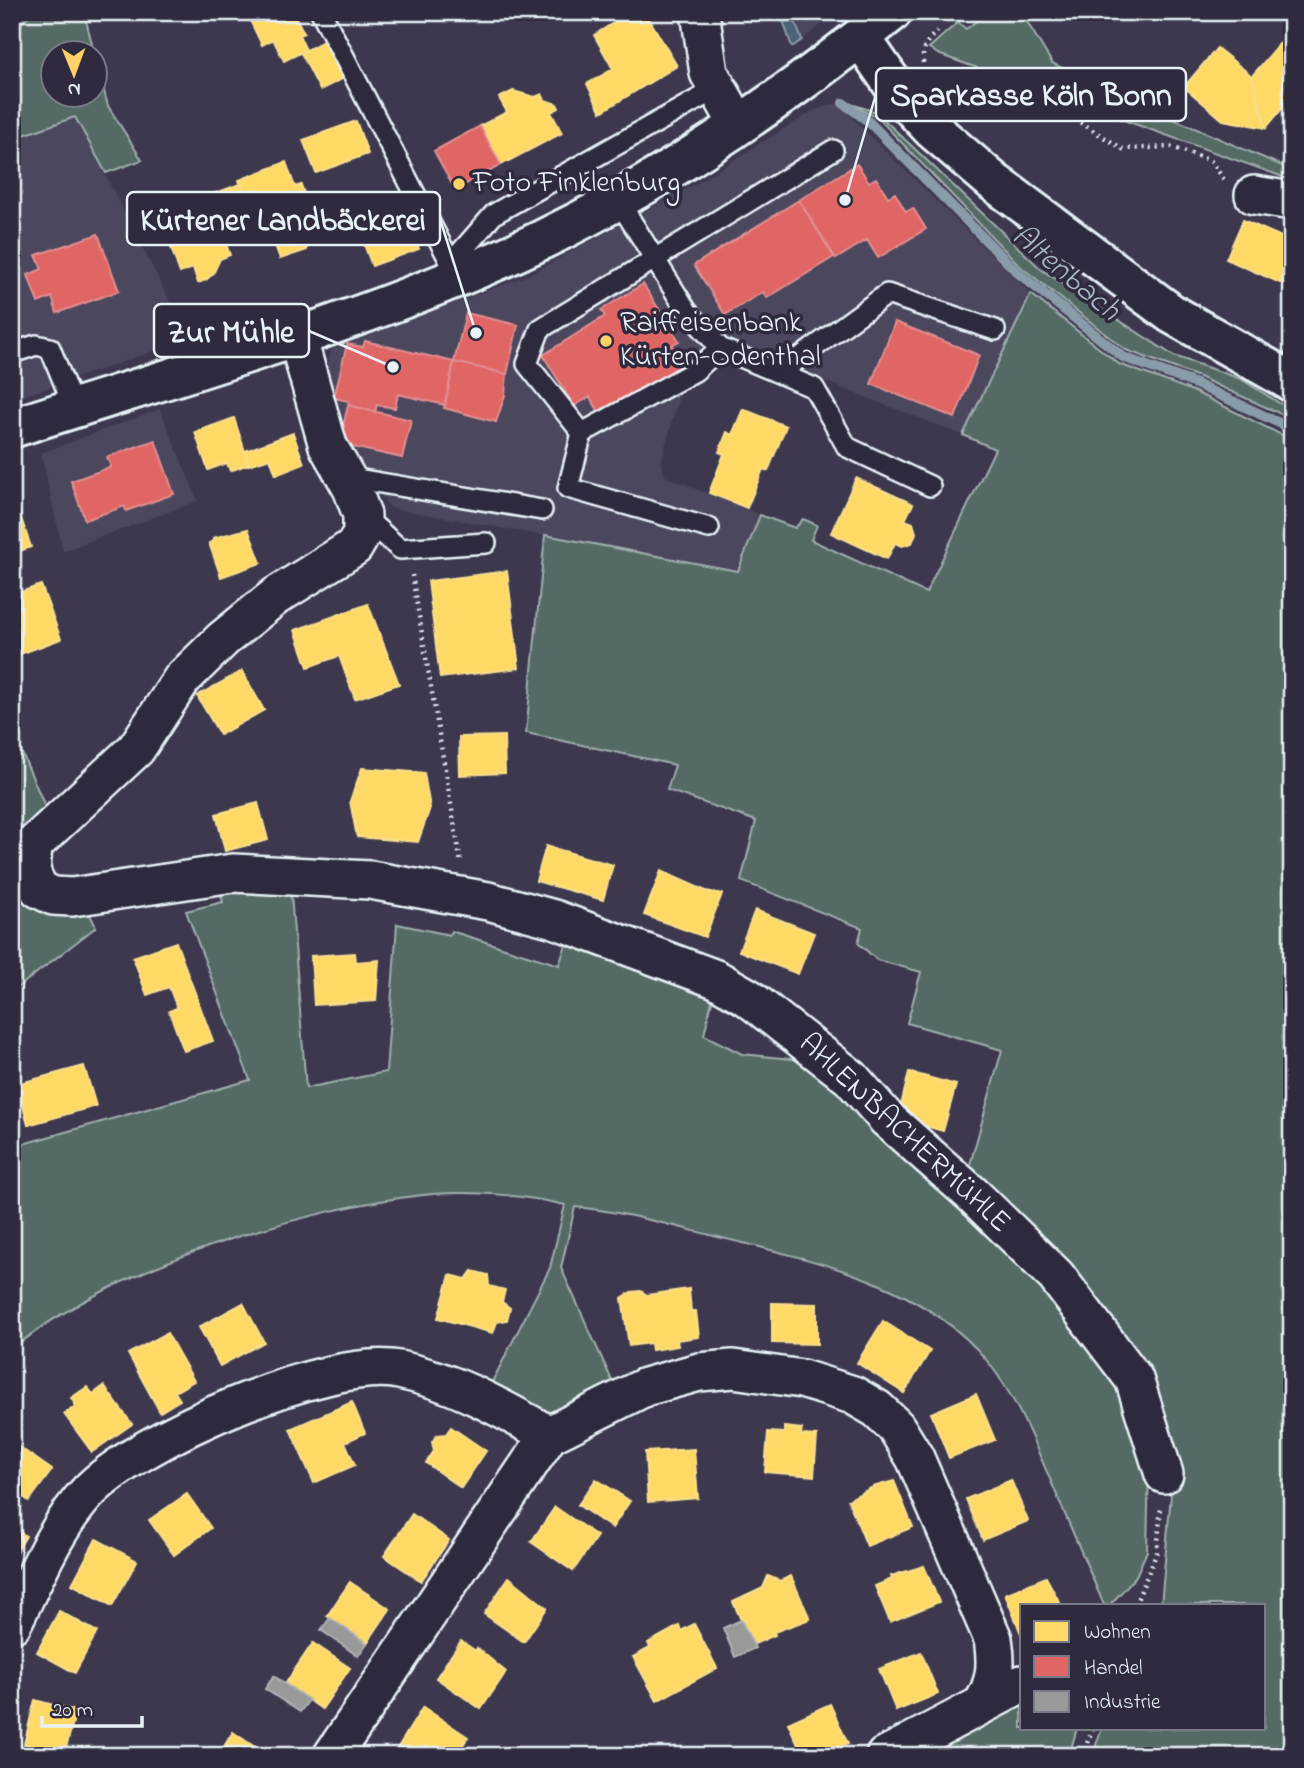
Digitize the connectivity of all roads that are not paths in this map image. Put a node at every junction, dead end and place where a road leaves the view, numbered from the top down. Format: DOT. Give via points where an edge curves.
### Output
graph roads {
  1 [pos="321,12"];
  2 [pos="700,12"];
  3 [pos="892,12"];
  4 [pos="860,38"];
  5 [pos="716,89"];
  6 [pos="737,124"];
  7 [pos="833,150"];
  8 [pos="1255,195"];
  9 [pos="618,200"];
  10 [pos="1292,201"];
  11 [pos="655,259"];
  12 [pos="455,270"];
  13 [pos="995,330"];
  14 [pos="298,336"];
  15 [pos="720,348"];
  16 [pos="12,354"];
  17 [pos="779,373"];
  18 [pos="1292,382"];
  19 [pos="74,408"];
  20 [pos="12,428"];
  21 [pos="582,433"];
  22 [pos="345,477"];
  23 [pos="930,486"];
  24 [pos="542,510"];
  25 [pos="362,515"];
  26 [pos="709,528"];
  27 [pos="486,542"];
  28 [pos="549,1435"];
  29 [pos="1164,1474"];
  30 [pos="12,1624"];
  31 [pos="1020,1685"];
  32 [pos="982,1705"];
  33 [pos="332,1756"];
  34 [pos="885,1756"];
  1 -- 12 [label="lane"];
  2 -- 5 [label="street" via="709,73"];
  3 -- 4 [label="main road"];
  4 -- 6 [label="main road"];
  4 -- 18 [label="main road" via="916,92 932,129 995,182 1172,314"];
  5 -- 6 [label="street"];
  5 -- 12 [label="lane" via="494,214"];
  6 -- 9 [label="main road"];
  7 -- 11 [label="lane"];
  8 -- 10 [label="street"];
  9 -- 11 [label="lane"];
  9 -- 12 [label="main road" via="561,231"];
  11 -- 15 [label="lane" via="687,311"];
  11 -- 21 [label="lane" via="540,329 527,364"];
  12 -- 14 [label="main road"];
  13 -- 17 [label="lane" via="887,294"];
  14 -- 19 [label="main road"];
  14 -- 22 [label="street" via="328,446"];
  15 -- 17 [label="lane"];
  15 -- 21 [label="lane" via="695,371"];
  16 -- 19 [label="lane" via="36,345 50,348"];
  17 -- 23 [label="lane" via="814,388 848,447"];
  19 -- 20 [label="main road"];
  21 -- 26 [label="lane" via="568,488"];
  22 -- 24 [label="lane"];
  22 -- 25 [label="street"];
  25 -- 27 [label="lane" via="400,549"];
  25 -- 29 [label="street, AHLENBACHERMÜHLE" via="362,533 354,547 276,596 182,679 136,749 33,845 31,872 39,889 72,897 233,873 370,880 554,919 716,979 749,998 851,1077 887,1119 1056,1276 1134,1379"];
  28 -- 30 [label="street" via="478,1396 397,1370 335,1374 264,1396 169,1437 90,1490 64,1524"];
  28 -- 32 [label="street" via="656,1384 699,1372 733,1369 802,1378 853,1395 877,1409 896,1427 915,1458 993,1639 993,1686"];
  28 -- 33 [label="street"];
  31 -- 32 [label="street"];
  32 -- 34 [label="street"];
}
